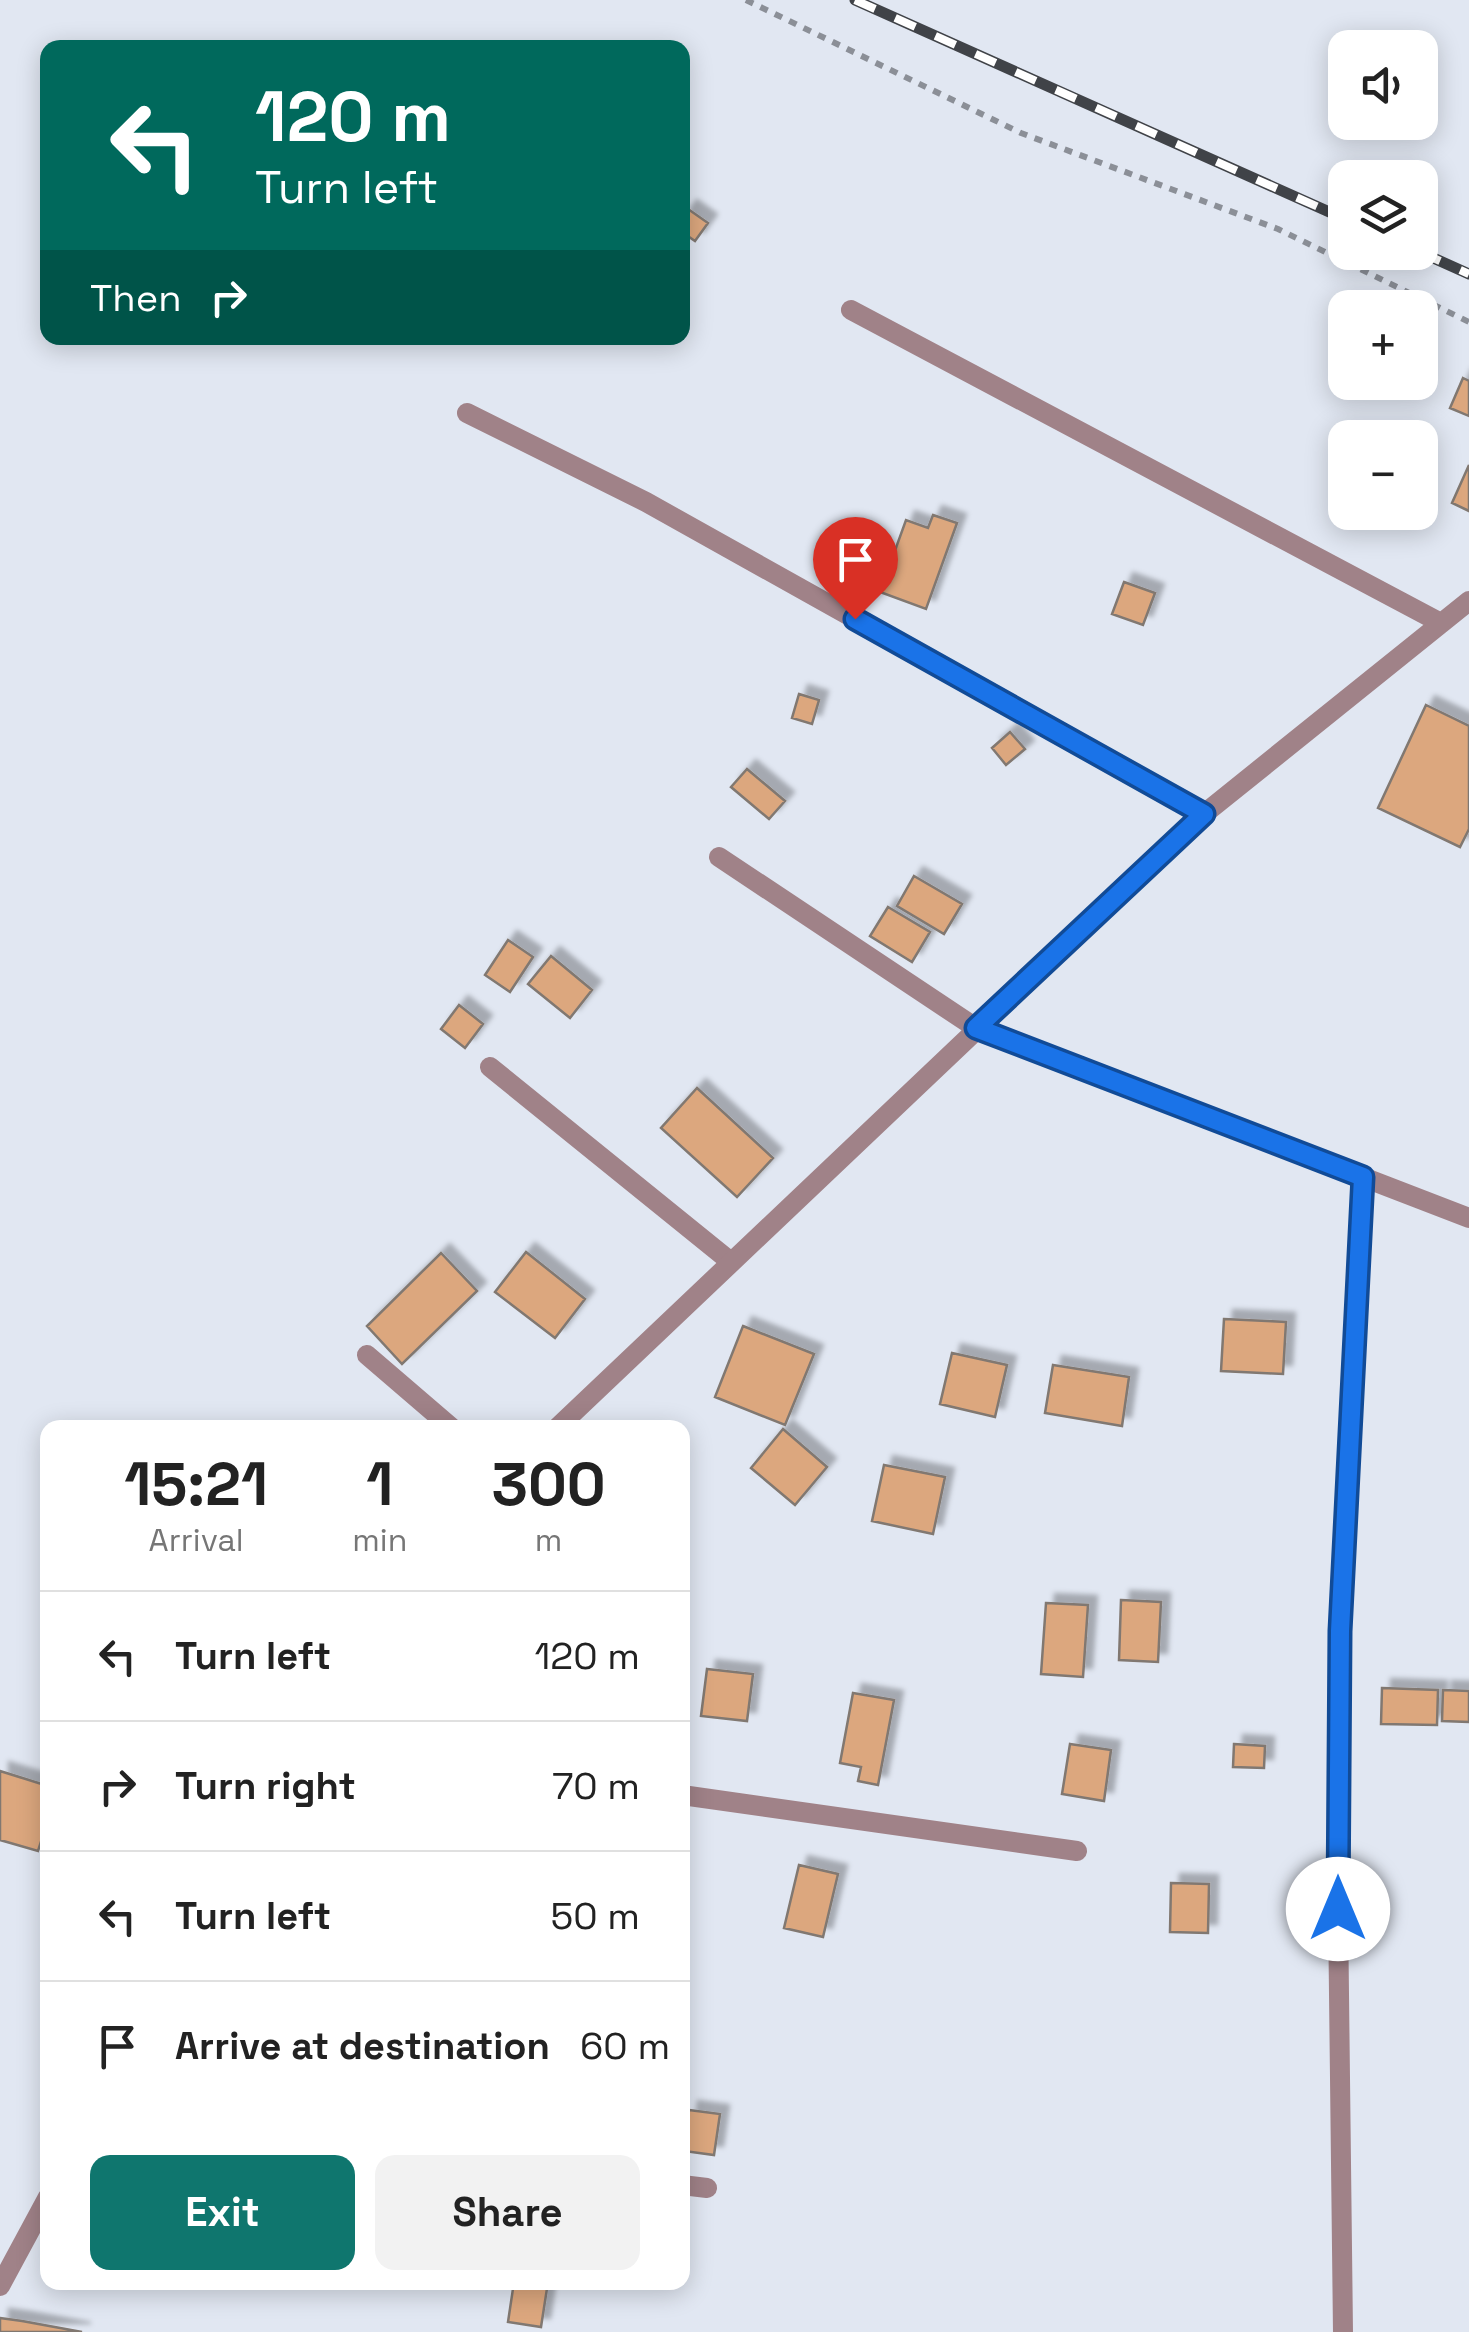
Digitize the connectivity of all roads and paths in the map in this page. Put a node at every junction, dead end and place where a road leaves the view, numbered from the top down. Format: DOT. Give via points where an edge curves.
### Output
graph roads {
  1 [pos="746,0"];
  2 [pos="850,310"];
  3 [pos="1469,322"];
  4 [pos="468,414"];
  5 [pos="1469,601"];
  6 [pos="1442,623"];
  7 [pos="1204,814"];
  8 [pos="719,857"];
  9 [pos="976,1028"];
  10 [pos="490,1067"];
  11 [pos="1363,1177"];
  12 [pos="1469,1218"];
  13 [pos="731,1262"];
  14 [pos="367,1356"];
  15 [pos="443,1420"];
  16 [pos="565,1420"];
  17 [pos="690,1795"];
  18 [pos="1077,1851"];
  19 [pos="690,2185"];
  20 [pos="707,2188"];
  21 [pos="40,2213"];
  22 [pos="0,2286"];
  23 [pos="1344,2332"];
  1 -- 3 [label="path" via="1021,133 1278,228"];
  2 -- 6 [label="street"];
  4 -- 7 [label="street" via="646,502"];
  5 -- 6 [label="street"];
  6 -- 7 [label="street"];
  7 -- 9 [label="street"];
  8 -- 9 [label="street"];
  9 -- 11 [label="street"];
  9 -- 13 [label="street"];
  10 -- 13 [label="street"];
  11 -- 12 [label="street"];
  11 -- 23 [label="street" via="1340,1631"];
  13 -- 16 [label="street"];
  14 -- 15 [label="street"];
  17 -- 18 [label="street"];
  19 -- 20 [label="street"];
  21 -- 22 [label="street"];
}
